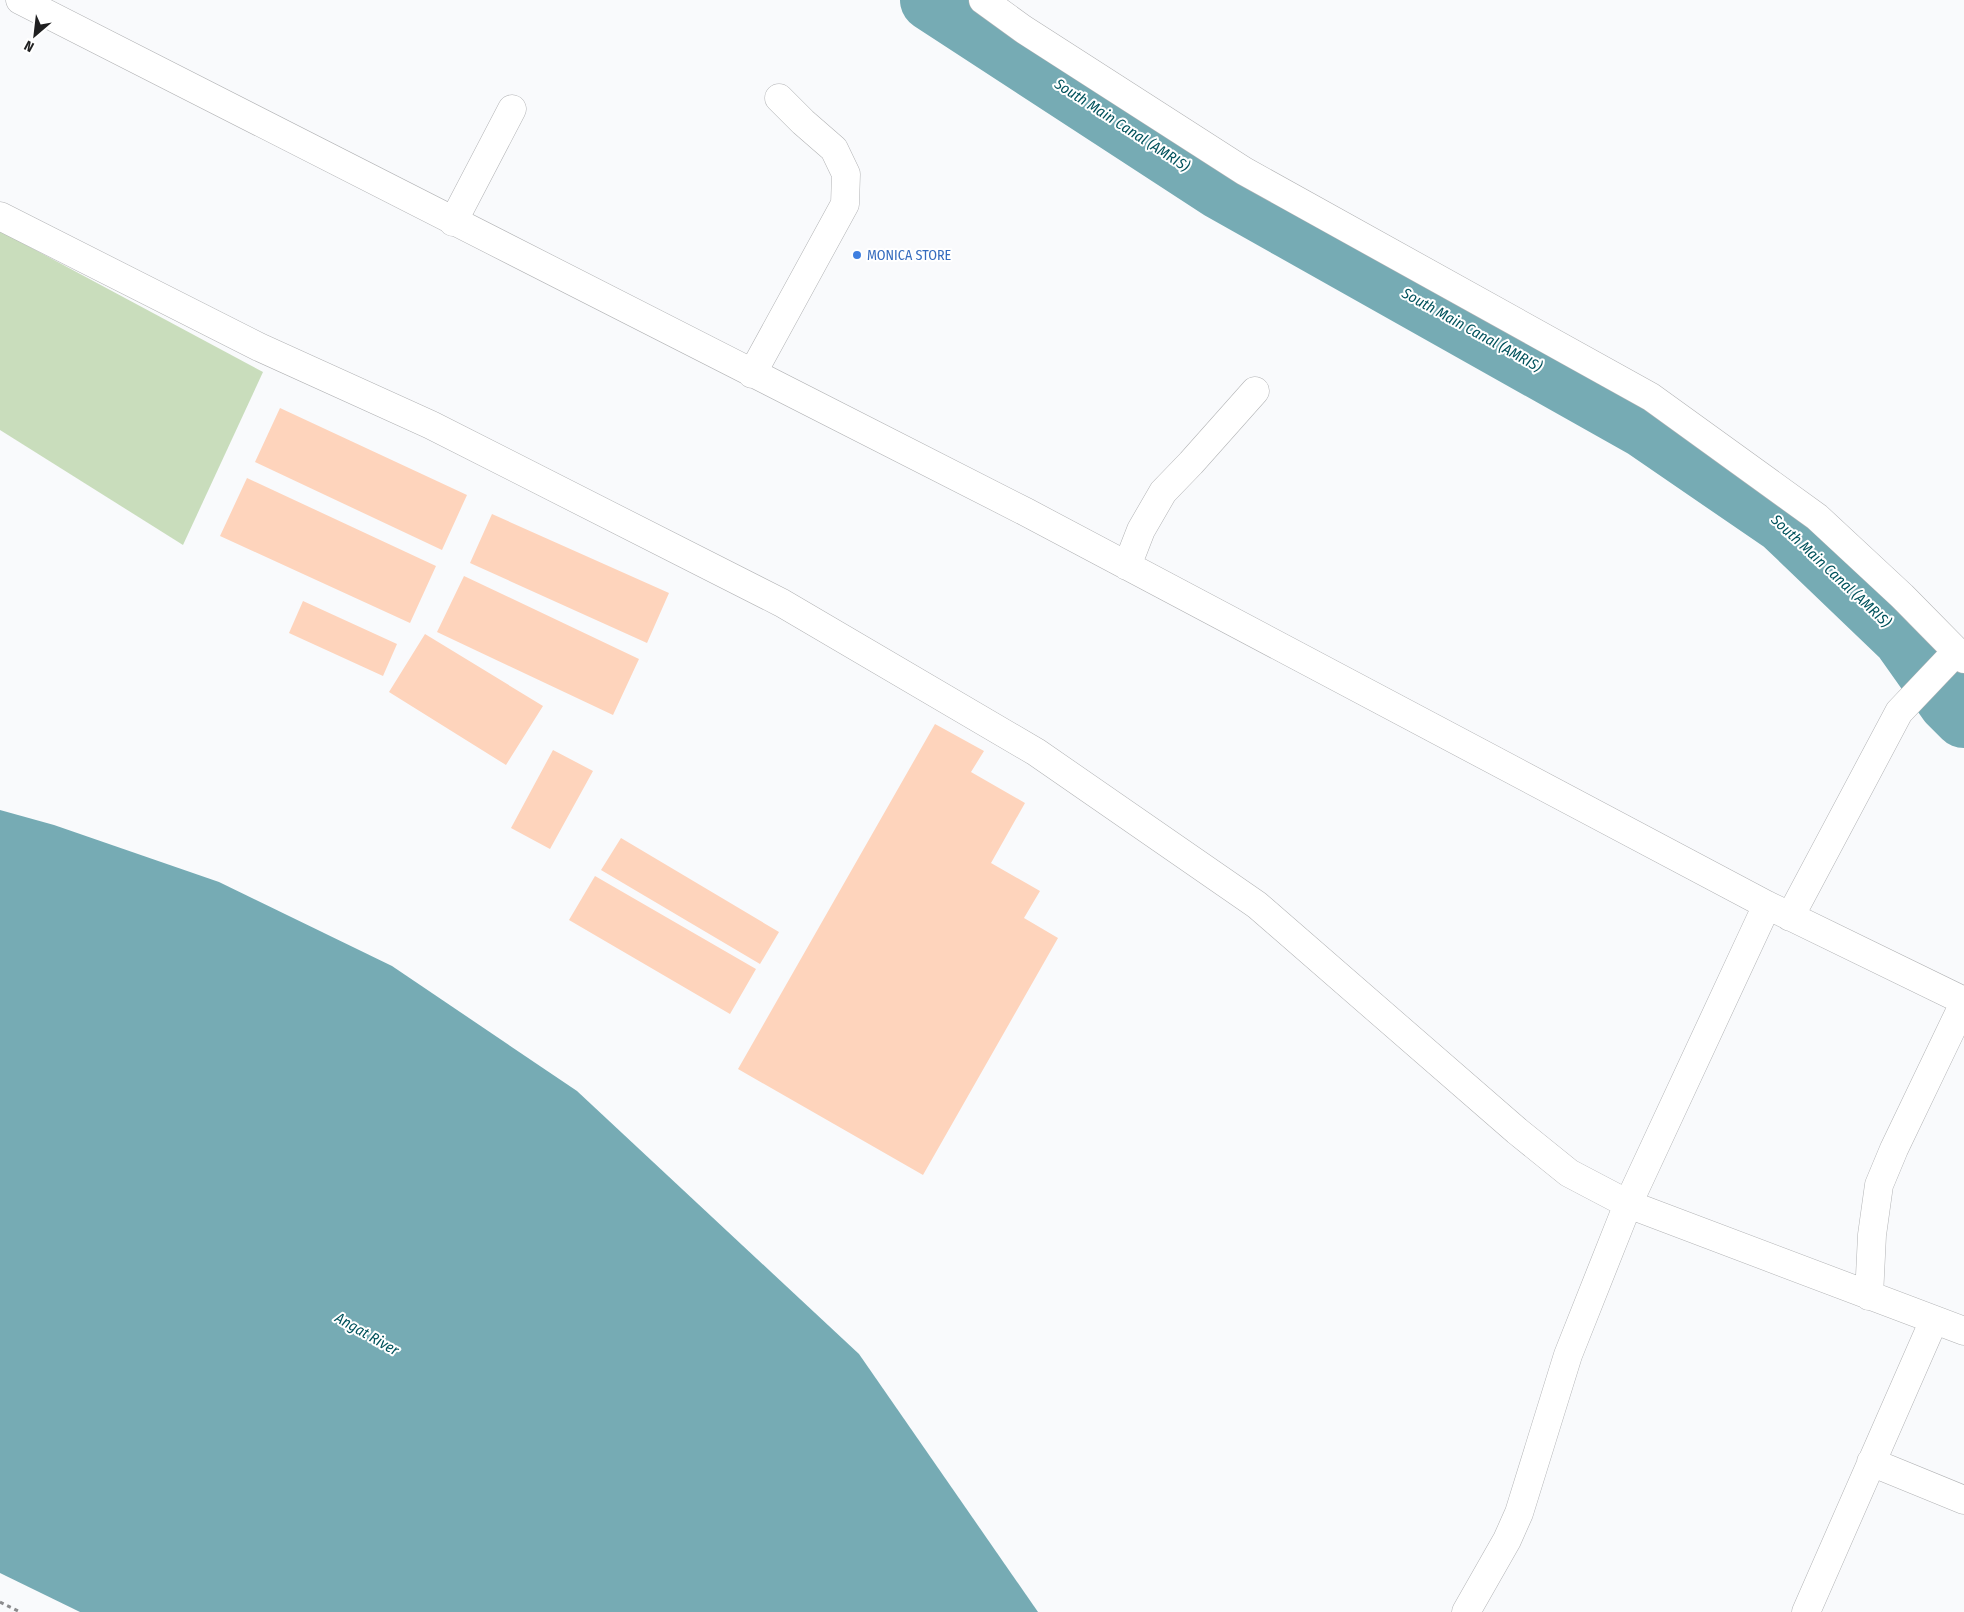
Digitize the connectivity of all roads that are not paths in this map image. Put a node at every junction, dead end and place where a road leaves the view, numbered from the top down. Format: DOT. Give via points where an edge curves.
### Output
graph roads {
  1 [pos="20,0"];
  2 [pos="982,0"];
  3 [pos="779,98"];
  4 [pos="512,109"];
  5 [pos="0,216"];
  6 [pos="453,222"];
  7 [pos="752,374"];
  8 [pos="1255,391"];
  9 [pos="1127,566"];
  10 [pos="1954,659"];
  11 [pos="1779,911"];
  12 [pos="1964,1002"];
  13 [pos="1628,1204"];
  14 [pos="1869,1296"];
  15 [pos="1934,1320"];
  16 [pos="1964,1332"];
  17 [pos="1872,1462"];
  18 [pos="1964,1500"];
  19 [pos="1466,1612"];
  20 [pos="1806,1612"];
  1 -- 6 [label="street"];
  2 -- 10 [label="street" via="1244,171 1651,396 1817,517 1902,596"];
  3 -- 7 [label="street" via="834,149 846,174 844,204"];
  4 -- 6 [label="street"];
  5 -- 13 [label="street" via="259,347 431,425 782,603 1036,752 1257,905 1569,1174"];
  6 -- 7 [label="street"];
  7 -- 9 [label="street"];
  8 -- 9 [label="street" via="1192,464 1163,492 1141,530"];
  9 -- 11 [label="street"];
  10 -- 11 [label="street" via="1899,712"];
  11 -- 12 [label="street"];
  11 -- 13 [label="street"];
  12 -- 14 [label="street" via="1879,1185"];
  13 -- 14 [label="street"];
  13 -- 19 [label="street" via="1568,1355 1519,1513"];
  14 -- 15 [label="street"];
  15 -- 16 [label="street"];
  15 -- 17 [label="street"];
  17 -- 18 [label="street"];
  17 -- 20 [label="street"];
}
